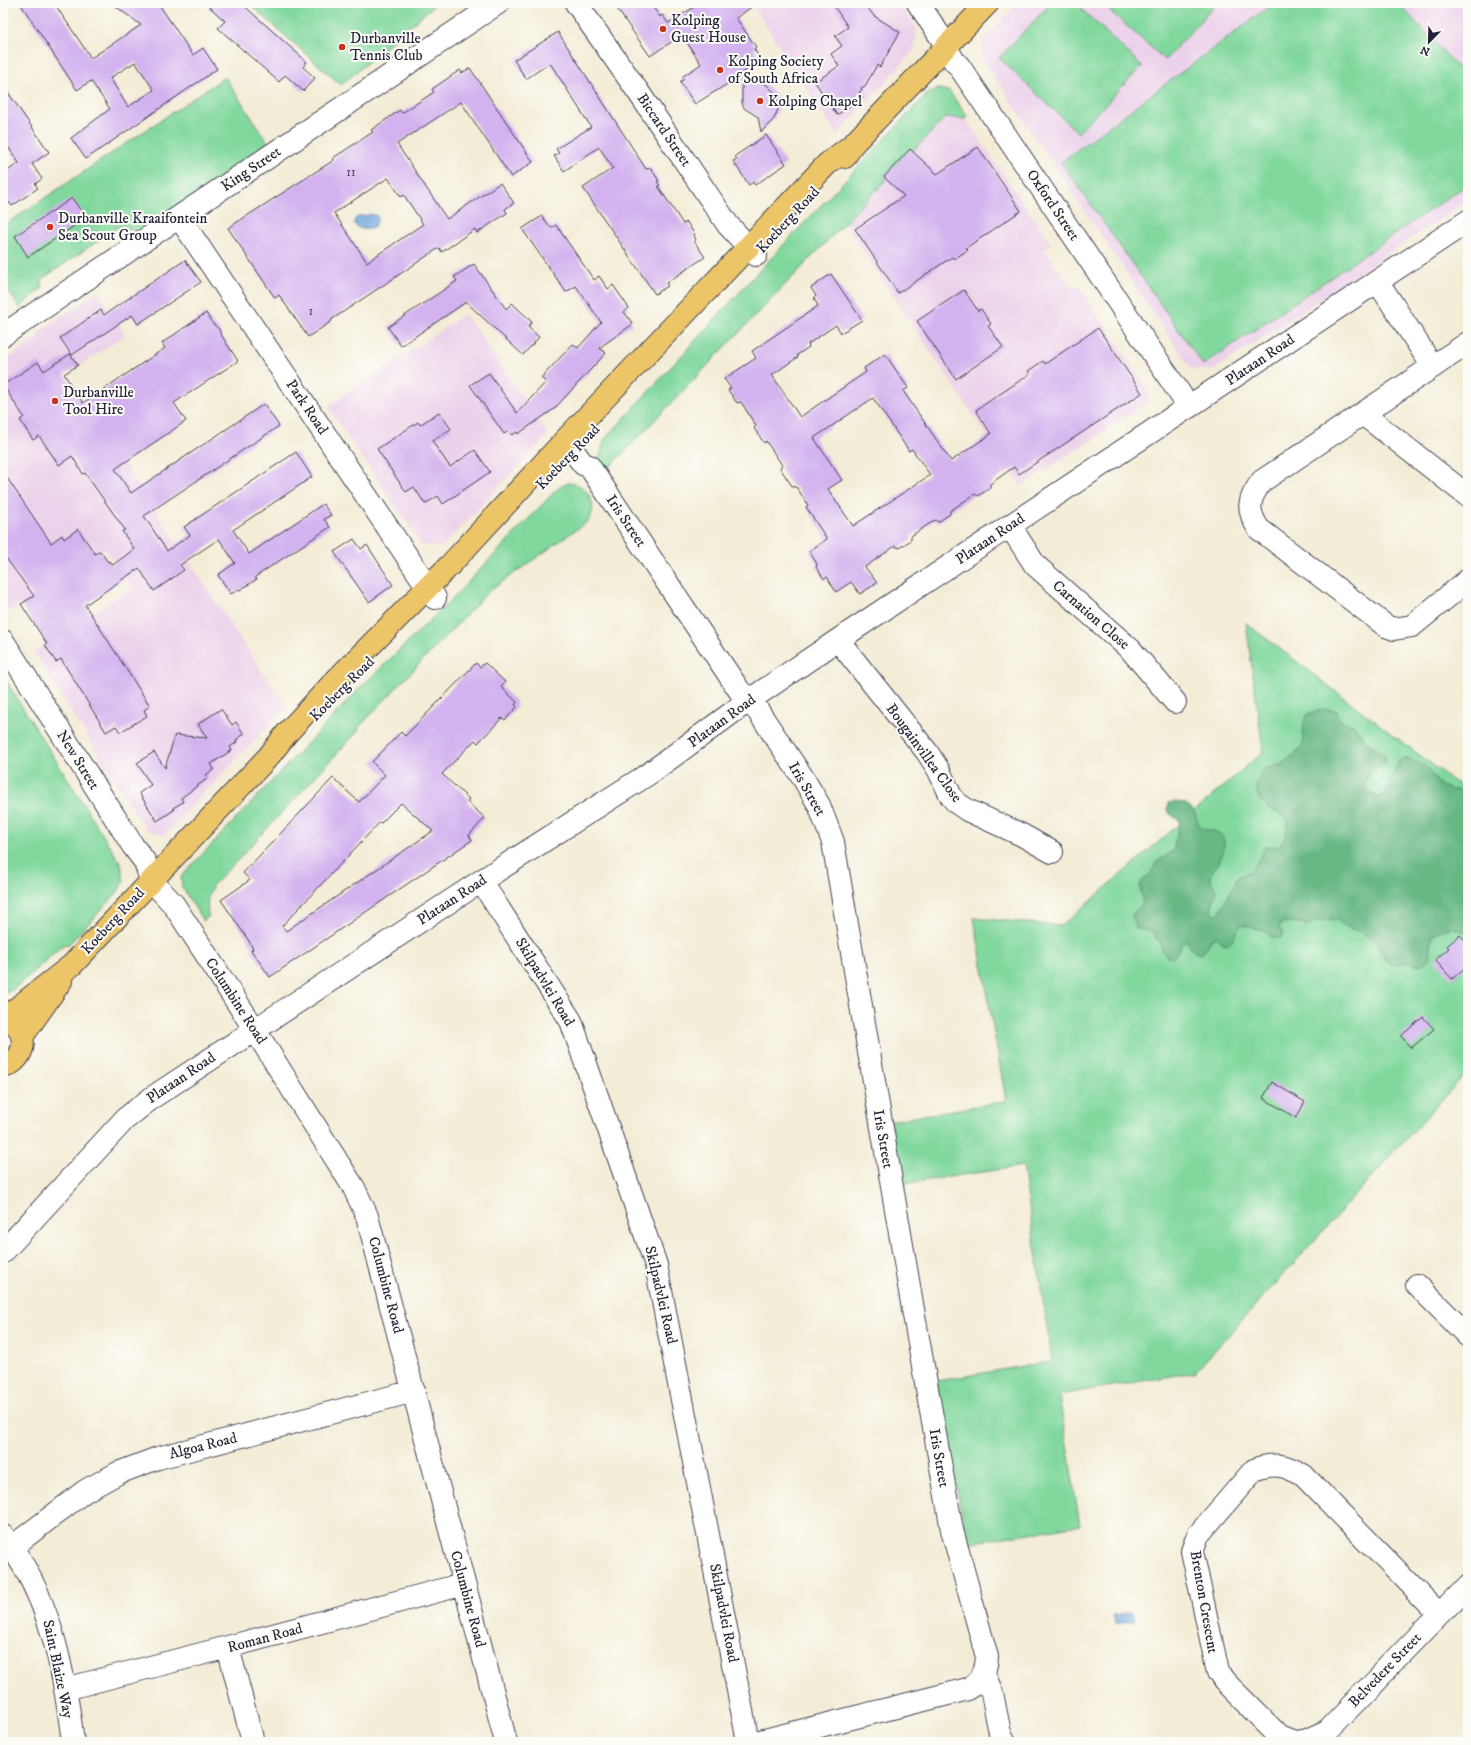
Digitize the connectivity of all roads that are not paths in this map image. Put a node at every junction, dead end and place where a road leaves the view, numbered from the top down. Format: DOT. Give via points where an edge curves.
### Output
graph roads {
  1 [pos="498,3"];
  2 [pos="576,3"];
  3 [pos="918,3"];
  4 [pos="988,3"];
  5 [pos="946,46"];
  6 [pos="179,217"];
  7 [pos="1468,222"];
  8 [pos="752,251"];
  9 [pos="1378,282"];
  10 [pos="3,335"];
  11 [pos="1468,343"];
  12 [pos="1433,367"];
  13 [pos="1189,408"];
  14 [pos="1363,414"];
  15 [pos="568,445"];
  16 [pos="1468,496"];
  17 [pos="1010,526"];
  18 [pos="1468,580"];
  19 [pos="431,593"];
  20 [pos="838,640"];
  21 [pos="3,641"];
  22 [pos="748,701"];
  23 [pos="1175,702"];
  24 [pos="1052,852"];
  25 [pos="151,880"];
  26 [pos="481,881"];
  27 [pos="72,965"];
  28 [pos="3,1019"];
  29 [pos="255,1030"];
  30 [pos="22,1037"];
  31 [pos="3,1067"];
  32 [pos="3,1252"];
  33 [pos="1417,1285"];
  34 [pos="1468,1336"];
  35 [pos="414,1392"];
  36 [pos="8,1541"];
  37 [pos="464,1584"];
  38 [pos="1468,1585"];
  39 [pos="1439,1614"];
  40 [pos="228,1648"];
  41 [pos="984,1674"];
  42 [pos="65,1689"];
  43 [pos="1289,1740"];
  44 [pos="73,1742"];
  45 [pos="253,1742"];
  46 [pos="506,1742"];
  47 [pos="748,1742"];
  48 [pos="756,1742"];
  49 [pos="1005,1742"];
  1 -- 6 [label="street, King Street"];
  2 -- 8 [label="street, Biccard Street" via="728,225"];
  3 -- 5 [label="street, Oxford Street"];
  4 -- 5 [label="main road, Koeberg Road"];
  5 -- 8 [label="main road, Koeberg Road" via="852,145 827,164"];
  5 -- 13 [label="street, Oxford Street"];
  6 -- 10 [label="street, King Street"];
  6 -- 19 [label="street, Park Road"];
  7 -- 9 [label="street, Plataan Road"];
  8 -- 15 [label="main road, Koeberg Road"];
  9 -- 12 [label="street"];
  9 -- 13 [label="street, Plataan Road"];
  11 -- 12 [label="street"];
  12 -- 14 [label="street"];
  13 -- 17 [label="street, Plataan Road"];
  14 -- 16 [label="street"];
  14 -- 18 [label="street" via="1262,481 1251,499 1252,519 1259,529 1386,626 1394,629 1412,626"];
  15 -- 19 [label="main road, Koeberg Road" via="495,517"];
  15 -- 22 [label="street, Iris Street" via="583,464 589,466"];
  17 -- 20 [label="street, Plataan Road"];
  17 -- 23 [label="street, Carnation Close" via="1035,565 1131,650"];
  19 -- 25 [label="main road, Koeberg Road" via="296,736 269,756"];
  20 -- 22 [label="street, Plataan Road"];
  20 -- 24 [label="street, Bougainvillea Close" via="927,752 957,803"];
  21 -- 25 [label="street, New Street" via="145,862"];
  22 -- 26 [label="street, Plataan Road" via="650,773"];
  22 -- 41 [label="street, Iris Street" via="758,711 803,778 819,805 833,842 952,1530 987,1657"];
  25 -- 27 [label="main road, Koeberg Road"];
  25 -- 29 [label="street, Columbine Road" via="174,906"];
  26 -- 29 [label="street, Plataan Road"];
  26 -- 47 [label="street, Skilpadvlei Road" via="571,1021 656,1264"];
  27 -- 28 [label="main road, Koeberg Road"];
  27 -- 30 [label="main road, Koeberg Road"];
  28 -- 30 [label="main road" via="17,1027"];
  29 -- 32 [label="street, Plataan Road" via="152,1096 134,1111"];
  29 -- 35 [label="street, Columbine Road" via="354,1188 367,1216"];
  30 -- 31 [label="main road" via="23,1049 20,1056 12,1064"];
  33 -- 34 [label="street"];
  35 -- 36 [label="street, Algoa Road" via="158,1458 118,1473 85,1491"];
  35 -- 37 [label="street, Columbine Road"];
  36 -- 42 [label="street, Saint Blaize Way" via="47,1615 55,1639"];
  37 -- 40 [label="street, Roman Road"];
  37 -- 46 [label="street, Columbine Road"];
  38 -- 39 [label="street, Belvedere Street"];
  39 -- 43 [label="street, Belvedere Street" via="1327,1731 1307,1740"];
  39 -- 43 [label="street, Brenton Crescent" via="1303,1475 1289,1467 1277,1465 1254,1470 1198,1535 1192,1551 1218,1672 1224,1681"];
  40 -- 42 [label="street, Roman Road"];
  40 -- 45 [label="street"];
  41 -- 48 [label="street" via="975,1684 961,1691"];
  41 -- 49 [label="street" via="992,1693 1000,1733"];
  42 -- 44 [label="street, Saint Blaize Way"];
}
